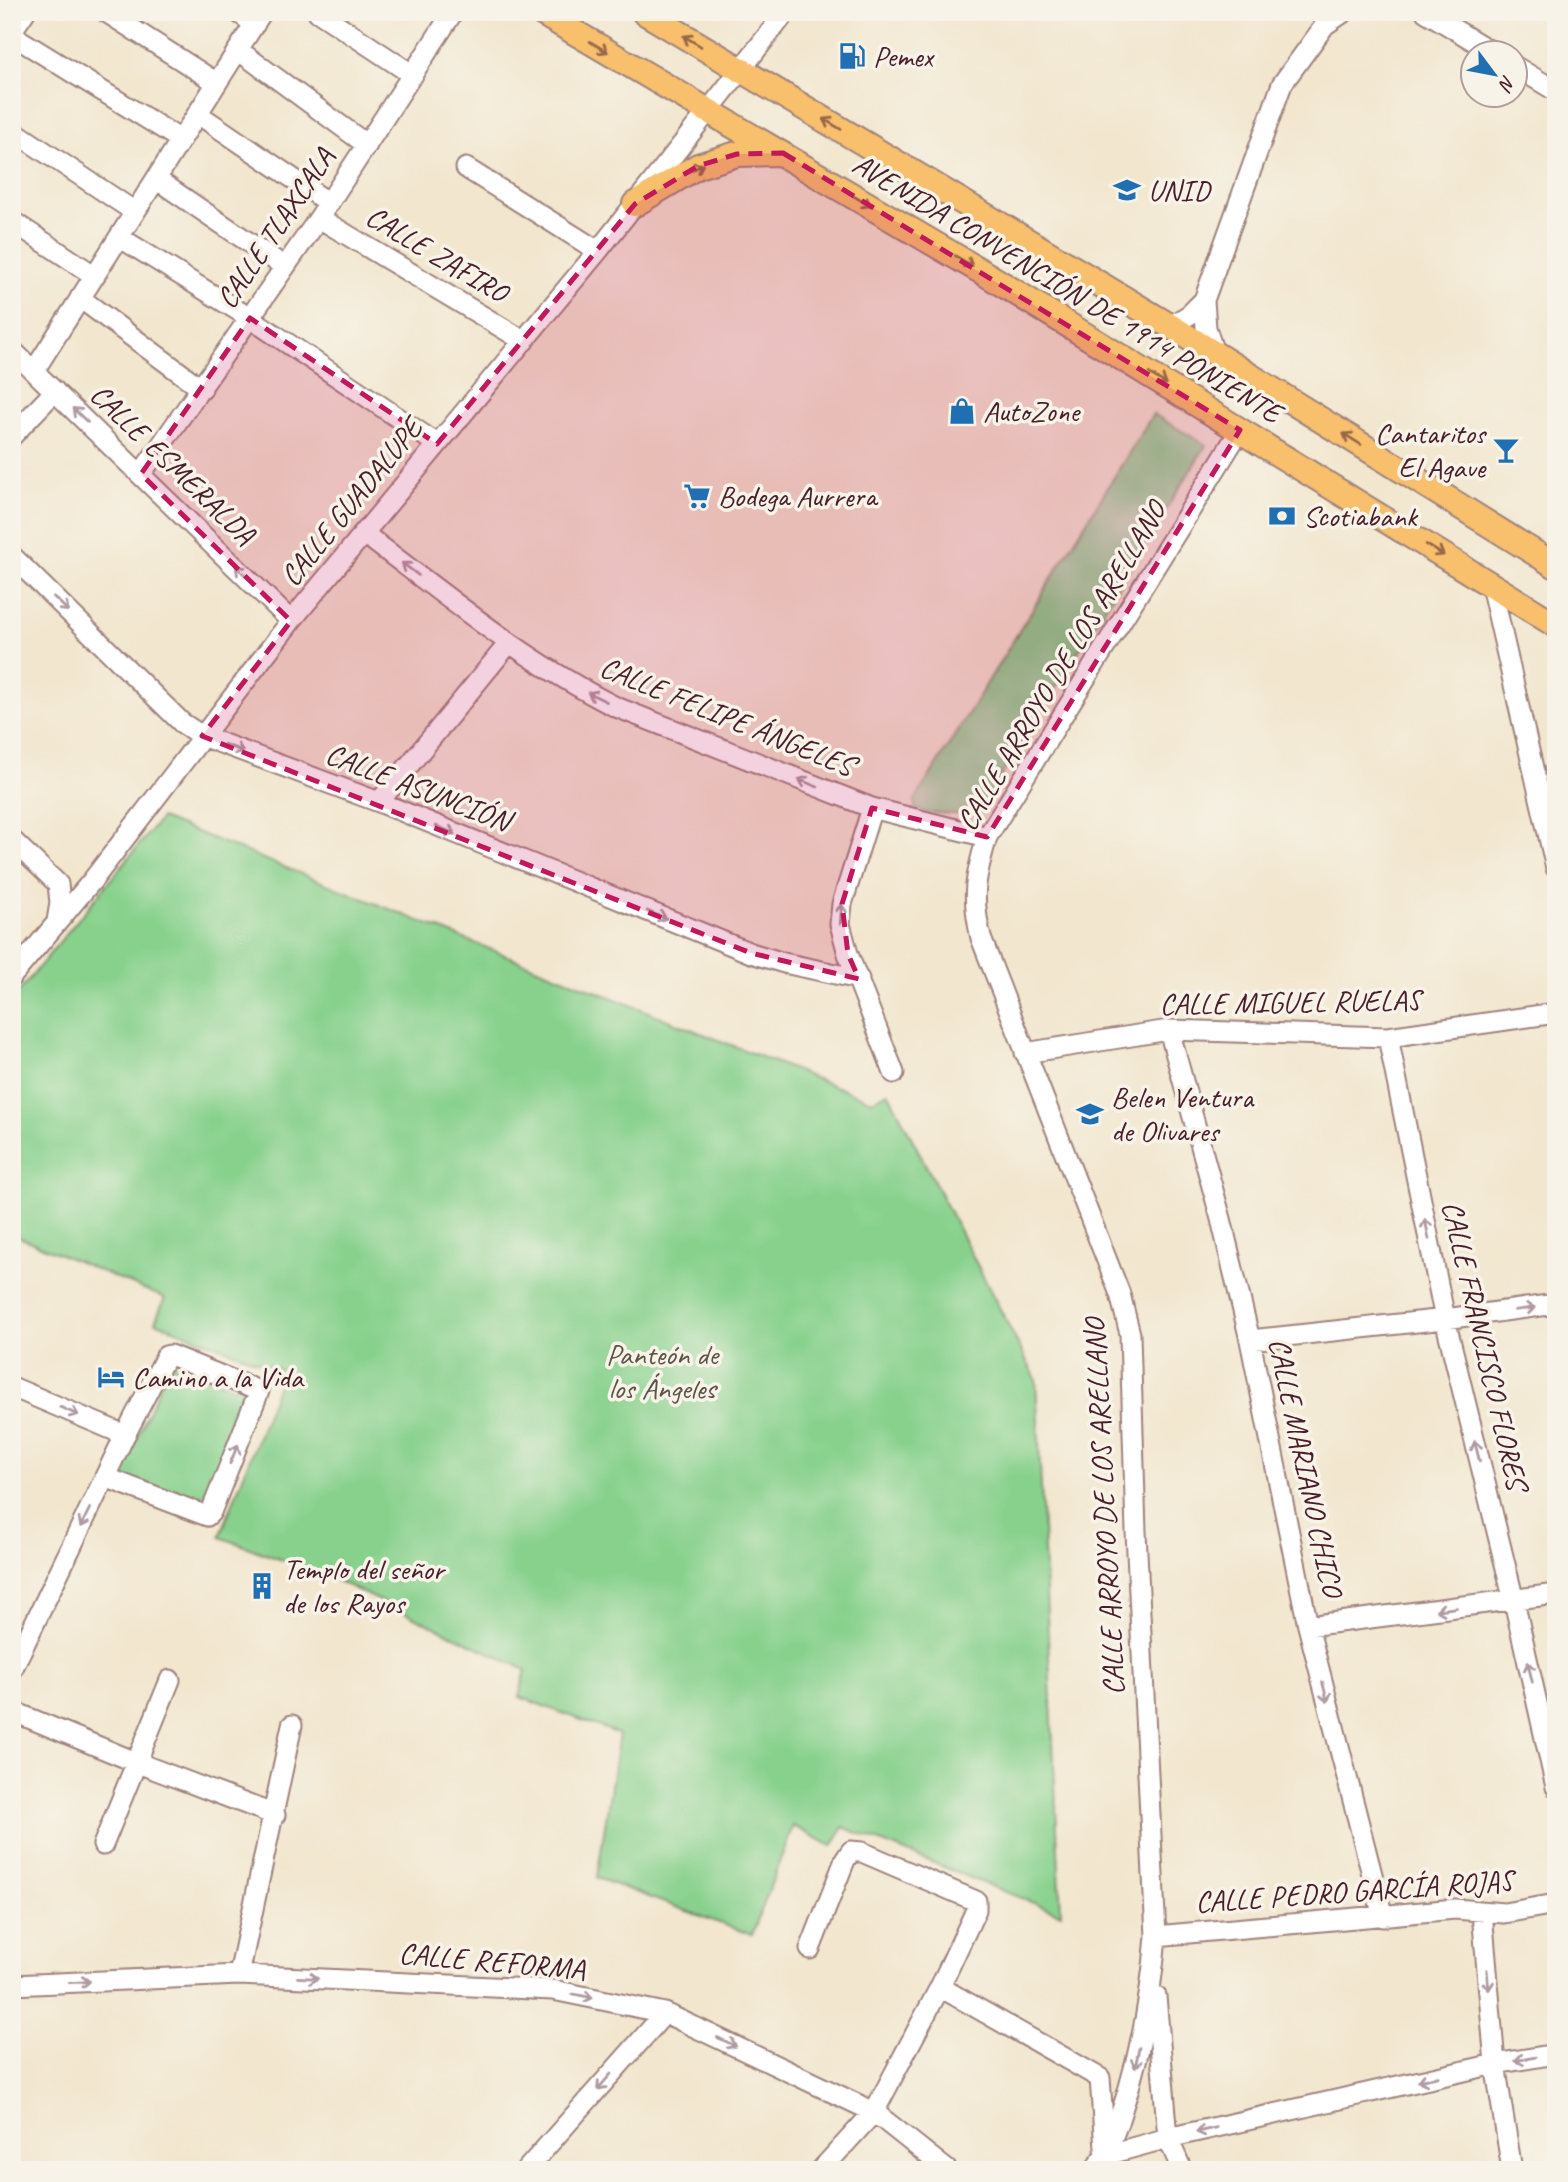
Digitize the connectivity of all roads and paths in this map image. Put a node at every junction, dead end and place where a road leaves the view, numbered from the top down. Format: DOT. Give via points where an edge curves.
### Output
graph roads {
  1 [pos="25,12"];
  2 [pos="237,12"];
  3 [pos="318,12"];
  4 [pos="453,12"];
  5 [pos="540,12"];
  6 [pos="644,12"];
  7 [pos="786,12"];
  8 [pos="1344,12"];
  9 [pos="1426,12"];
  10 [pos="113,14"];
  11 [pos="259,18"];
  12 [pos="12,33"];
  13 [pos="1469,38"];
  14 [pos="238,50"];
  15 [pos="740,69"];
  16 [pos="412,75"];
  17 [pos="1530,75"];
  18 [pos="217,83"];
  19 [pos="1556,91"];
  20 [pos="706,112"];
  21 [pos="198,114"];
  22 [pos="12,130"];
  23 [pos="181,140"];
  24 [pos="367,145"];
  25 [pos="783,153"];
  26 [pos="466,169"];
  27 [pos="156,179"];
  28 [pos="635,204"];
  29 [pos="324,210"];
  30 [pos="135,212"];
  31 [pos="12,221"];
  32 [pos="119,237"];
  33 [pos="598,251"];
  34 [pos="285,267"];
  35 [pos="95,276"];
  36 [pos="80,298"];
  37 [pos="1205,300"];
  38 [pos="250,318"];
  39 [pos="1170,326"];
  40 [pos="524,341"];
  41 [pos="12,350"];
  42 [pos="1214,353"];
  43 [pos="34,370"];
  44 [pos="202,388"];
  45 [pos="55,391"];
  46 [pos="1240,430"];
  47 [pos="12,436"];
  48 [pos="436,444"];
  49 [pos="141,474"];
  50 [pos="363,533"];
  51 [pos="12,556"];
  52 [pos="1556,566"];
  53 [pos="1491,585"];
  54 [pos="291,621"];
  55 [pos="1556,625"];
  56 [pos="509,643"];
  57 [pos="202,736"];
  58 [pos="379,803"];
  59 [pos="872,808"];
  60 [pos="987,837"];
  61 [pos="12,840"];
  62 [pos="1556,868"];
  63 [pos="92,881"];
  64 [pos="58,884"];
  65 [pos="57,921"];
  66 [pos="12,976"];
  67 [pos="859,979"];
  68 [pos="1556,1013"];
  69 [pos="1169,1030"];
  70 [pos="1388,1037"];
  71 [pos="1025,1053"];
  72 [pos="894,1073"];
  73 [pos="1556,1304"];
  74 [pos="1445,1319"];
  75 [pos="1250,1340"];
  76 [pos="12,1387"];
  77 [pos="125,1435"];
  78 [pos="105,1477"];
  79 [pos="1556,1594"];
  80 [pos="1514,1601"];
  81 [pos="1308,1626"];
  82 [pos="12,1670"];
  83 [pos="170,1680"];
  84 [pos="12,1711"];
  85 [pos="292,1725"];
  86 [pos="138,1763"];
  87 [pos="1556,1787"];
  88 [pos="275,1815"];
  89 [pos="103,1845"];
  90 [pos="1556,1903"];
  91 [pos="1482,1912"];
  92 [pos="1383,1917"];
  93 [pos="1156,1936"];
  94 [pos="810,1949"];
  95 [pos="1154,1967"];
  96 [pos="239,1975"];
  97 [pos="12,1985"];
  98 [pos="940,1987"];
  99 [pos="665,2013"];
  100 [pos="1556,2054"];
  101 [pos="1495,2064"];
  102 [pos="874,2112"];
  103 [pos="1168,2138"];
  104 [pos="1100,2162"];
  105 [pos="527,2170"];
  106 [pos="821,2170"];
  107 [pos="947,2170"];
  108 [pos="1182,2170"];
  109 [pos="1512,2170"];
  1 -- 12 [label="street"];
  2 -- 11 [label="street"];
  3 -- 16 [label="street"];
  4 -- 16 [label="street, CALLE TLAXCALA"];
  5 -- 20 [label="main road, AVENIDA CONVENCIÓN DE 1914 PONIENTE, one-way"];
  15 -- 6 [label="main road, AVENIDA CONVENCIÓN DE 1914 PONIENTE, one-way"];
  7 -- 15 [label="street, CALLE GUADALUPE"];
  8 -- 37 [label="street" via="1325,25 1282,84"];
  9 -- 13 [label="street"];
  10 -- 18 [label="street"];
  11 -- 14 [label="street"];
  12 -- 23 [label="street"];
  14 -- 18 [label="street"];
  14 -- 24 [label="street"];
  15 -- 20 [label="street, CALLE GUADALUPE"];
  39 -- 15 [label="main road, AVENIDA CONVENCIÓN DE 1914 PONIENTE, one-way"];
  16 -- 24 [label="street, CALLE TLAXCALA"];
  17 -- 19 [label="street"];
  18 -- 21 [label="street"];
  20 -- 25 [label="main road, AVENIDA CONVENCIÓN DE 1914 PONIENTE"];
  20 -- 28 [label="street, CALLE GUADALUPE"];
  21 -- 23 [label="street"];
  21 -- 29 [label="street, CALLE ZAFIRO"];
  22 -- 30 [label="street"];
  23 -- 27 [label="street"];
  24 -- 29 [label="street, CALLE TLAXCALA"];
  28 -- 25 [label="main road, one-way" via="698,166 737,154"];
  25 -- 46 [label="main road, AVENIDA CONVENCIÓN DE 1914 PONIENTE, one-way"];
  26 -- 33 [label="street"];
  27 -- 30 [label="street"];
  27 -- 34 [label="street"];
  28 -- 33 [label="street, CALLE GUADALUPE"];
  29 -- 34 [label="street, CALLE TLAXCALA"];
  29 -- 40 [label="street, CALLE ZAFIRO"];
  30 -- 32 [label="street"];
  31 -- 35 [label="street"];
  32 -- 35 [label="street"];
  32 -- 38 [label="street"];
  33 -- 40 [label="street, CALLE GUADALUPE"];
  34 -- 38 [label="street, CALLE TLAXCALA"];
  35 -- 36 [label="street"];
  36 -- 43 [label="street"];
  36 -- 44 [label="street"];
  37 -- 39 [label="street"];
  37 -- 42 [label="street" via="1206,328"];
  38 -- 44 [label="street, CALLE TLAXCALA"];
  38 -- 48 [label="street"];
  39 -- 42 [label="main road, AVENIDA CONVENCIÓN DE 1914 PONIENTE"];
  40 -- 48 [label="street, CALLE GUADALUPE"];
  41 -- 43 [label="street, CALLE ESMERALDA"];
  52 -- 42 [label="main road, AVENIDA CONVENCIÓN DE 1914 PONIENTE, one-way"];
  43 -- 45 [label="street, CALLE ESMERALDA"];
  44 -- 49 [label="street, CALLE TLAXCALA"];
  45 -- 47 [label="street"];
  49 -- 45 [label="street, CALLE ESMERALDA, one-way"];
  46 -- 53 [label="main road, AVENIDA CONVENCIÓN DE 1914 PONIENTE, one-way"];
  46 -- 60 [label="street, CALLE ARROYO DE LOS ARELLANO"];
  48 -- 50 [label="street, CALLE GUADALUPE"];
  54 -- 49 [label="street, CALLE ESMERALDA, one-way"];
  50 -- 54 [label="street, CALLE GUADALUPE"];
  56 -- 50 [label="street, CALLE FELIPE ÁNGELES, one-way"];
  51 -- 57 [label="street, CALLE ASUNCIÓN, one-way" via="182,723"];
  53 -- 55 [label="main road, AVENIDA CONVENCIÓN DE 1914 PONIENTE"];
  53 -- 62 [label="street"];
  54 -- 57 [label="street, CALLE GUADALUPE"];
  56 -- 58 [label="street"];
  59 -- 56 [label="street, CALLE FELIPE ÁNGELES, one-way" via="616,707"];
  57 -- 58 [label="street, CALLE ASUNCIÓN, one-way"];
  57 -- 63 [label="street, CALLE GUADALUPE"];
  58 -- 67 [label="street, CALLE ASUNCIÓN, one-way" via="751,953"];
  59 -- 60 [label="street, CALLE FELIPE ÁNGELES"];
  67 -- 59 [label="street, one-way" via="840,925 842,904"];
  60 -- 71 [label="street, CALLE ARROYO DE LOS ARELLANO" via="974,909"];
  61 -- 64 [label="street"];
  63 -- 64 [label="street"];
  63 -- 65 [label="street, CALLE GUADALUPE"];
  64 -- 65 [label="street"];
  65 -- 66 [label="street, CALLE GUADALUPE"];
  67 -- 72 [label="street"];
  68 -- 70 [label="street, CALLE MIGUEL RUELAS"];
  69 -- 70 [label="street, CALLE MIGUEL RUELAS"];
  69 -- 71 [label="street, CALLE MIGUEL RUELAS"];
  69 -- 75 [label="street, CALLE MARIANO CHICO"];
  74 -- 70 [label="street, CALLE FRANCISCO FLORES, one-way"];
  71 -- 93 [label="street, CALLE ARROYO DE LOS ARELLANO" via="1120,1294 1130,1335"];
  74 -- 73 [label="street, one-way"];
  74 -- 75 [label="street"];
  80 -- 74 [label="street, CALLE FRANCISCO FLORES, one-way"];
  75 -- 81 [label="street, CALLE MARIANO CHICO"];
  76 -- 77 [label="street, one-way"];
  77 -- 78 [label="street"];
  78 -- 77 [label="street, one-way" via="207,1516 259,1391 166,1356"];
  78 -- 82 [label="street, one-way"];
  79 -- 80 [label="street"];
  80 -- 81 [label="street, one-way"];
  87 -- 80 [label="street, CALLE FRANCISCO FLORES, one-way"];
  81 -- 92 [label="street, CALLE MARIANO CHICO, one-way"];
  83 -- 86 [label="street"];
  84 -- 86 [label="street"];
  85 -- 88 [label="street"];
  86 -- 88 [label="street"];
  86 -- 89 [label="street"];
  88 -- 96 [label="street"];
  90 -- 91 [label="street, CALLE PEDRO GARCÍA ROJAS" via="1504,1913"];
  91 -- 92 [label="street, CALLE PEDRO GARCÍA ROJAS" via="1455,1909"];
  91 -- 101 [label="street, one-way"];
  92 -- 93 [label="street, CALLE PEDRO GARCÍA ROJAS"];
  93 -- 95 [label="street, CALLE ARROYO DE LOS ARELLANO"];
  94 -- 98 [label="street" via="845,1860 851,1851 862,1852 976,1901"];
  95 -- 103 [label="street, CALLE ARROYO DE LOS ARELLANO"];
  95 -- 104 [label="street, CALLE ARROYO DE LOS ARELLANO, one-way" via="1136,2066"];
  97 -- 96 [label="street, CALLE REFORMA, one-way"];
  96 -- 99 [label="street, CALLE REFORMA, one-way" via="553,1990"];
  98 -- 102 [label="street"];
  98 -- 104 [label="street" via="1100,2078"];
  99 -- 102 [label="street, CALLE REFORMA, one-way"];
  99 -- 105 [label="street, one-way"];
  100 -- 101 [label="street, one-way"];
  101 -- 103 [label="street, one-way"];
  101 -- 109 [label="street"];
  102 -- 106 [label="street"];
  102 -- 107 [label="street, CALLE REFORMA"];
  103 -- 104 [label="street"];
  103 -- 108 [label="street, CALLE ARROYO DE LOS ARELLANO"];
}
